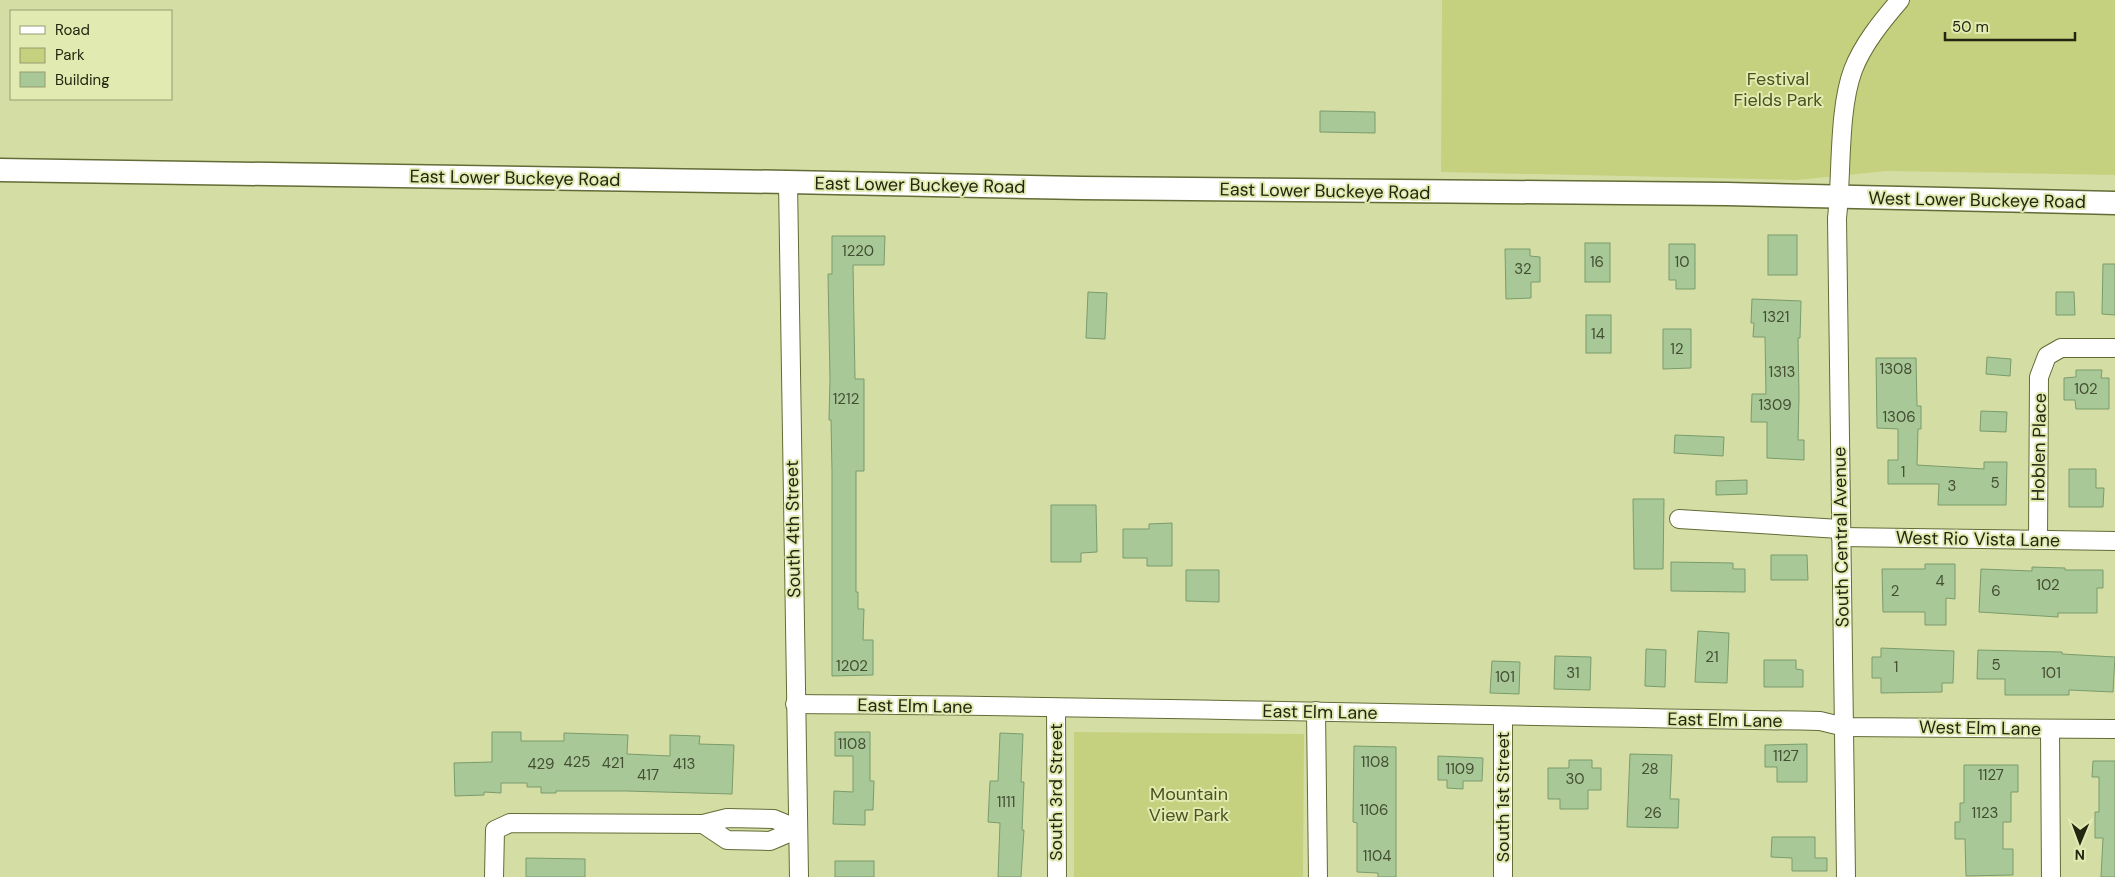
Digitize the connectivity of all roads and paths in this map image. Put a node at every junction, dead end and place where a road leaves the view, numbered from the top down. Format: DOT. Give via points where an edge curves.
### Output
graph roads {
  1 [pos="1900,0"];
  2 [pos="7,170"];
  3 [pos="788,182"];
  4 [pos="1840,197"];
  5 [pos="2115,203"];
  6 [pos="2115,348"];
  7 [pos="1679,519"];
  8 [pos="1841,532"];
  9 [pos="2038,540"];
  10 [pos="2115,541"];
  11 [pos="795,704"];
  12 [pos="1056,708"];
  13 [pos="1316,711"];
  14 [pos="1503,717"];
  15 [pos="1845,726"];
  16 [pos="2050,729"];
  17 [pos="2115,730"];
  18 [pos="798,829"];
  19 [pos="494,877"];
  20 [pos="799,877"];
  21 [pos="1057,877"];
  22 [pos="1318,877"];
  23 [pos="1503,877"];
  24 [pos="1846,877"];
  25 [pos="2051,877"];
  1 -- 4 [label="street, South Central Avenue" via="1878,27 1853,70 1845,111"];
  2 -- 3 [label="main road, East Lower Buckeye Road"];
  3 -- 4 [label="main road, East Lower Buckeye Road"];
  3 -- 11 [label="street, South 4th Street"];
  4 -- 5 [label="main road, West Lower Buckeye Road"];
  4 -- 8 [label="street, South Central Avenue"];
  6 -- 9 [label="street, Hoblen Place" via="2061,348 2047,356 2039,377"];
  7 -- 8 [label="street, West Rio Vista Lane"];
  8 -- 9 [label="street, West Rio Vista Lane"];
  8 -- 15 [label="street, South Central Avenue"];
  9 -- 10 [label="street, West Rio Vista Lane"];
  11 -- 12 [label="street, East Elm Lane"];
  11 -- 18 [label="street, South 4th Street"];
  12 -- 13 [label="street, East Elm Lane"];
  12 -- 21 [label="street, South 3rd Street"];
  13 -- 14 [label="street, East Elm Lane"];
  13 -- 22 [label="street"];
  14 -- 15 [label="street, East Elm Lane" via="1820,721"];
  14 -- 23 [label="street, South 1st Street"];
  15 -- 16 [label="street, West Elm Lane"];
  15 -- 24 [label="street, South Central Avenue"];
  16 -- 17 [label="street, West Elm Lane"];
  16 -- 25 [label="street"];
  18 -- 19 [label="street" via="774,819 727,818 703,824 510,823 495,830"];
  18 -- 20 [label="street, South 4th Street"];
}
